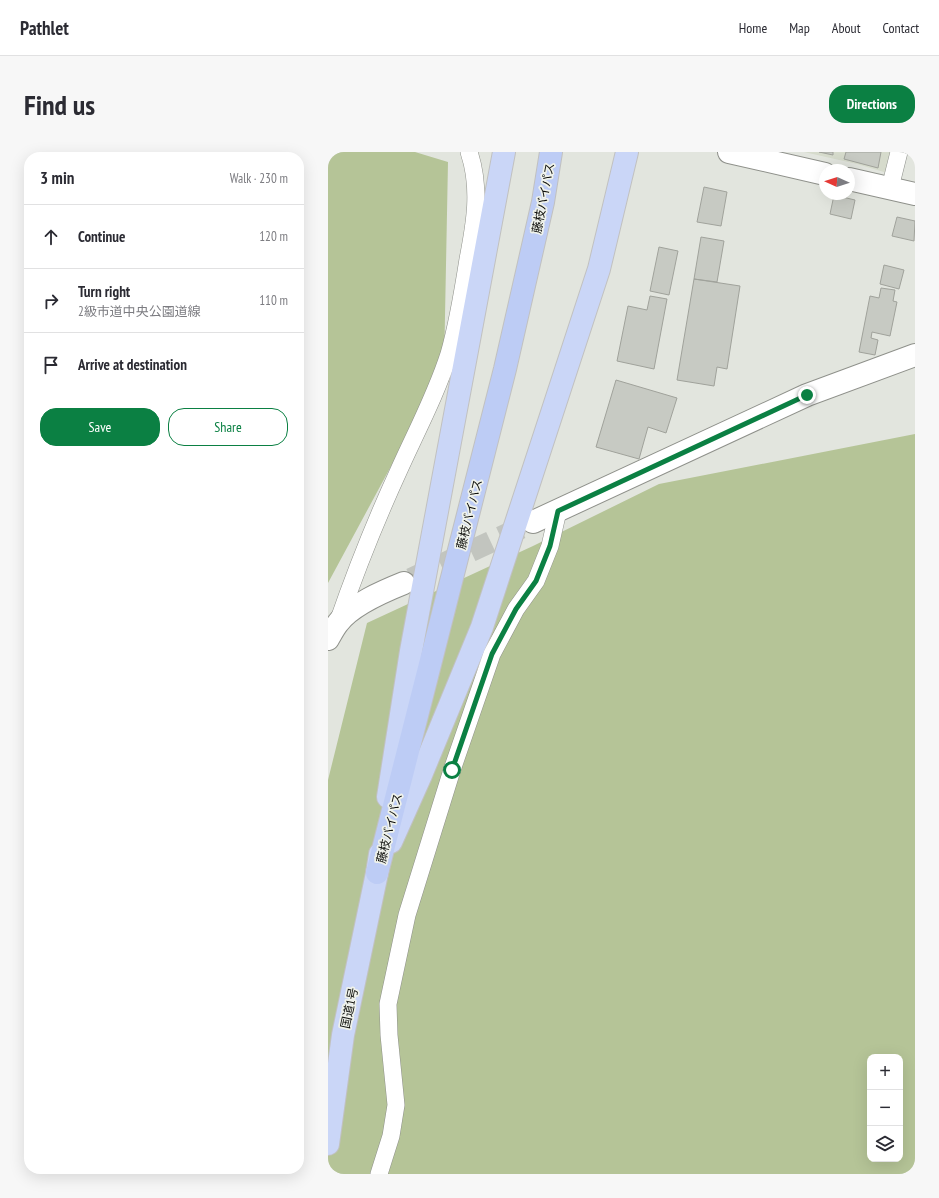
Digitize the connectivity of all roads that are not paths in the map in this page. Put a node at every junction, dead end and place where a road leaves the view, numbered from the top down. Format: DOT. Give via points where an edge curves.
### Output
graph roads {
  1 [pos="469,152"];
  2 [pos="504,152"];
  3 [pos="552,152"];
  4 [pos="626,152"];
  5 [pos="729,152"];
  6 [pos="899,152"];
  7 [pos="819,173"];
  8 [pos="855,180"];
  9 [pos="890,188"];
  10 [pos="915,194"];
  11 [pos="915,355"];
  12 [pos="558,511"];
  13 [pos="533,522"];
  14 [pos="404,583"];
  15 [pos="333,630"];
  16 [pos="377,873"];
  17 [pos="328,1144"];
  18 [pos="379,1174"];
  1 -- 15 [label="street" via="476,184 475,222 449,354 430,405 399,470"];
  2 -- 16 [label="highway" via="411,652"];
  3 -- 16 [label="highway, 藤枝バイパス" via="505,369"];
  4 -- 16 [label="highway" via="600,269 482,627"];
  5 -- 7 [label="street"];
  6 -- 9 [label="street"];
  8 -- 9 [label="street"];
  9 -- 10 [label="street"];
  11 -- 12 [label="street" via="807,395"];
  12 -- 13 [label="street"];
  12 -- 18 [label="street" via="550,546 536,581 516,609 492,654 452,770 407,915 388,1004 396,1105 391,1136"];
  14 -- 15 [label="street" via="378,594 351,611"];
  16 -- 17 [label="highway, 国道1号" via="343,1034"];
}
